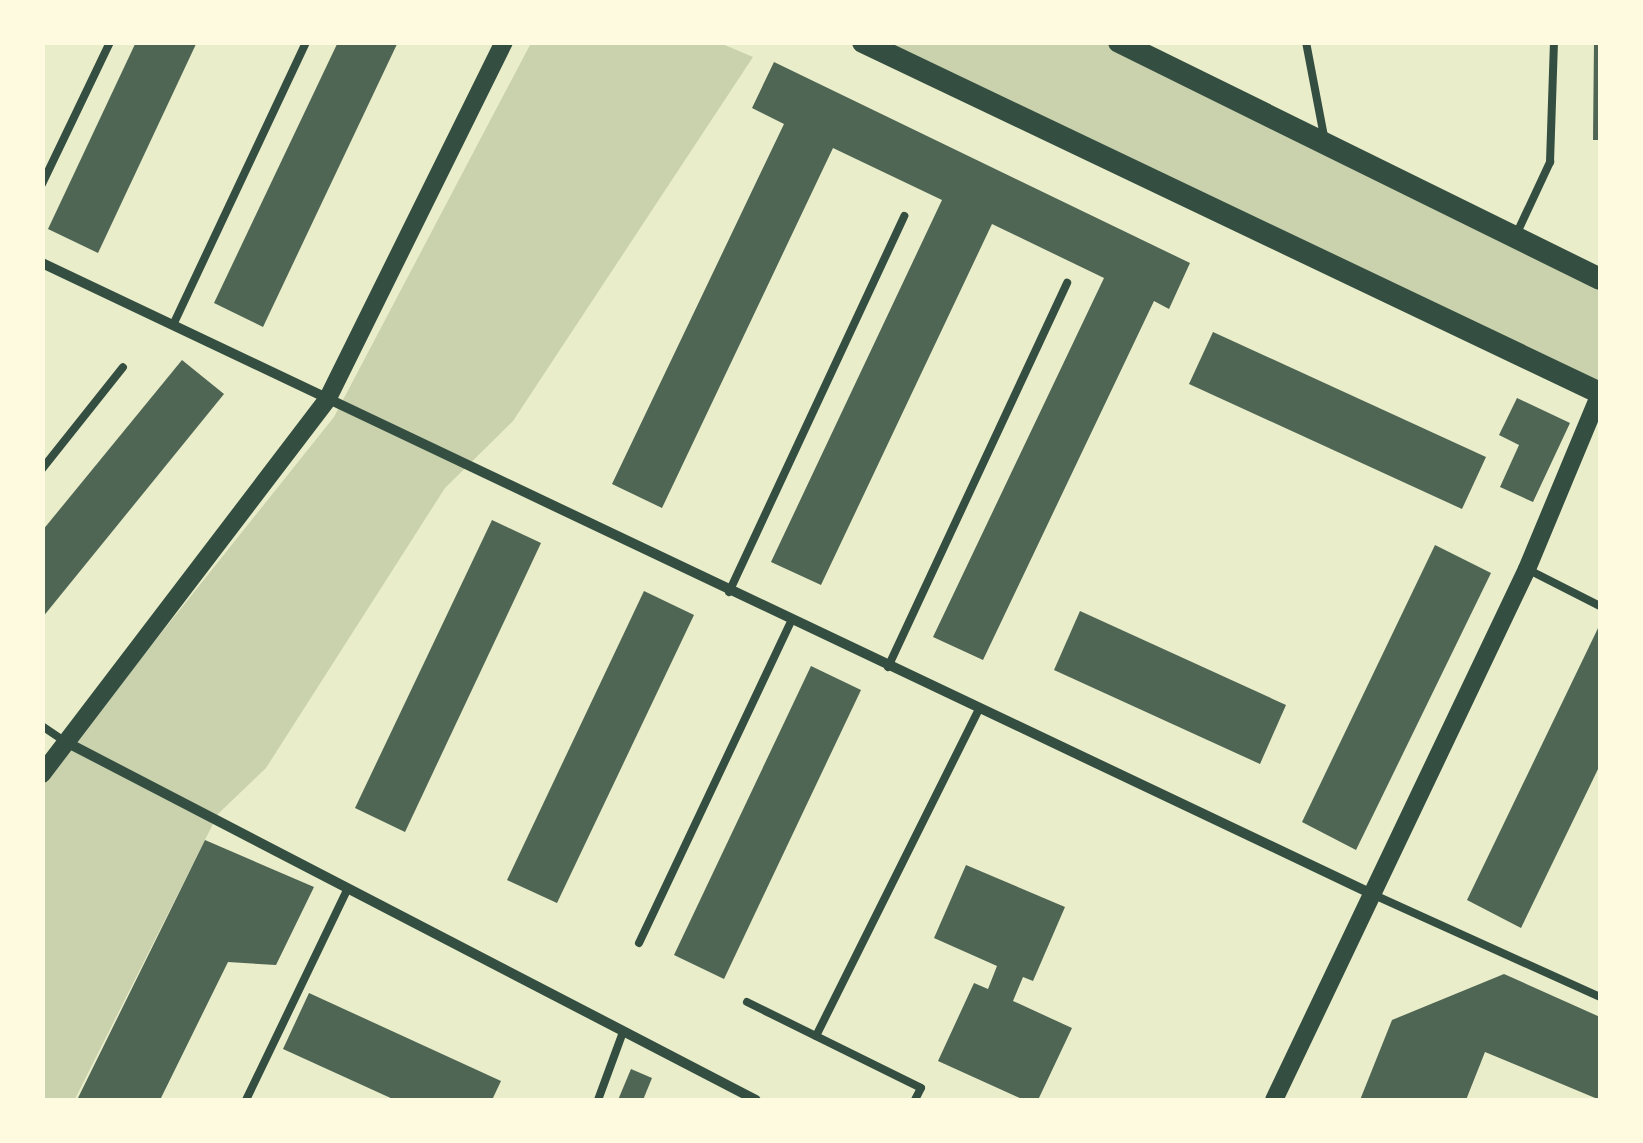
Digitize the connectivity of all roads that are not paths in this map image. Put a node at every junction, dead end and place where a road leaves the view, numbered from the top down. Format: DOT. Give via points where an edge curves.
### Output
graph roads {
  1 [pos="110,42"];
  2 [pos="306,42"];
  3 [pos="504,42"];
  4 [pos="863,42"];
  5 [pos="1120,42"];
  6 [pos="1306,42"];
  7 [pos="1554,42"];
  8 [pos="1325,143"];
  9 [pos="42,184"];
  10 [pos="904,216"];
  11 [pos="1516,236"];
  12 [pos="42,263"];
  13 [pos="1600,279"];
  14 [pos="1067,283"];
  15 [pos="173,325"];
  16 [pos="123,367"];
  17 [pos="1600,393"];
  18 [pos="328,398"];
  19 [pos="42,469"];
  20 [pos="1526,569"];
  21 [pos="729,592"];
  22 [pos="1600,606"];
  23 [pos="791,621"];
  24 [pos="888,667"];
  25 [pos="979,710"];
  26 [pos="42,726"];
  27 [pos="66,742"];
  28 [pos="42,774"];
  29 [pos="347,890"];
  30 [pos="1372,894"];
  31 [pos="638,943"];
  32 [pos="1600,997"];
  33 [pos="747,1002"];
  34 [pos="623,1032"];
  35 [pos="816,1036"];
  36 [pos="246,1100"];
  37 [pos="598,1100"];
  38 [pos="756,1100"];
  39 [pos="915,1100"];
  40 [pos="1274,1100"];
  1 -- 9 [label="lane"];
  2 -- 15 [label="lane"];
  3 -- 18 [label="street"];
  4 -- 17 [label="highway"];
  5 -- 8 [label="highway"];
  6 -- 8 [label="lane"];
  7 -- 11 [label="lane" via="1550,162"];
  8 -- 11 [label="highway"];
  10 -- 21 [label="lane"];
  11 -- 13 [label="highway"];
  12 -- 15 [label="street"];
  14 -- 24 [label="lane"];
  15 -- 18 [label="street"];
  16 -- 19 [label="lane"];
  17 -- 20 [label="street"];
  18 -- 21 [label="street"];
  18 -- 27 [label="street"];
  20 -- 22 [label="lane"];
  20 -- 30 [label="street"];
  21 -- 23 [label="street"];
  23 -- 24 [label="street"];
  23 -- 31 [label="lane"];
  24 -- 25 [label="street"];
  25 -- 30 [label="street"];
  25 -- 35 [label="lane"];
  26 -- 27 [label="lane"];
  27 -- 28 [label="street"];
  27 -- 29 [label="street"];
  29 -- 34 [label="street"];
  29 -- 36 [label="lane"];
  30 -- 32 [label="lane"];
  30 -- 40 [label="street"];
  33 -- 35 [label="lane"];
  34 -- 37 [label="lane"];
  34 -- 38 [label="street"];
  35 -- 39 [label="lane" via="921,1088"];
}
